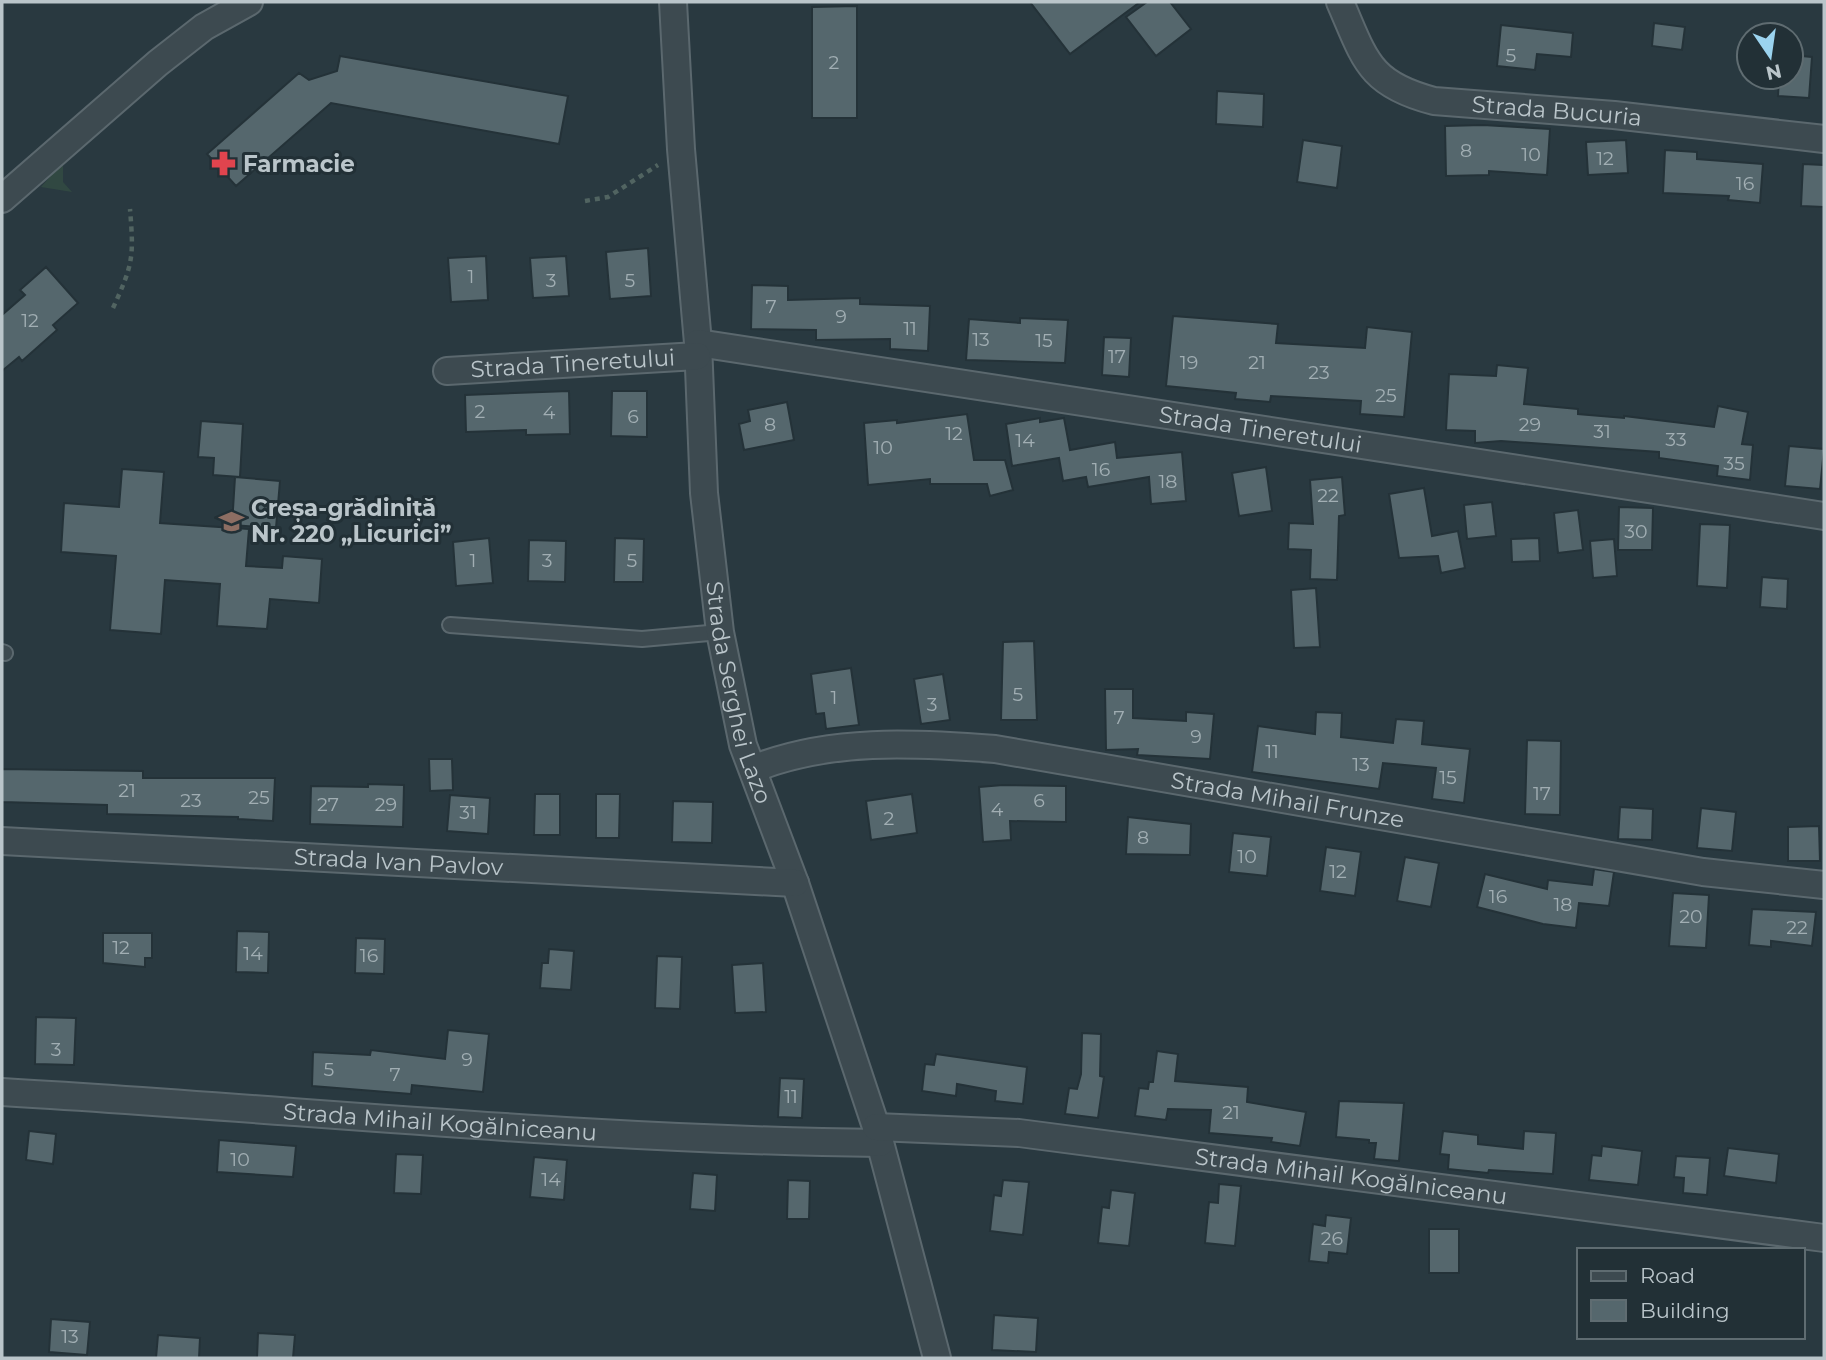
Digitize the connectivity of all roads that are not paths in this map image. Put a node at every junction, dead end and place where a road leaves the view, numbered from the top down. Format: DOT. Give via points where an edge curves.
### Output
graph roads {
  1 [pos="249,2"];
  2 [pos="673,2"];
  3 [pos="1340,2"];
  4 [pos="1824,139"];
  5 [pos="2,199"];
  6 [pos="697,349"];
  7 [pos="447,371"];
  8 [pos="1824,516"];
  9 [pos="450,625"];
  10 [pos="720,632"];
  11 [pos="753,769"];
  12 [pos="2,841"];
  13 [pos="795,883"];
  14 [pos="1824,885"];
  15 [pos="2,1092"];
  16 [pos="878,1135"];
  17 [pos="1824,1238"];
  18 [pos="937,1358"];
  1 -- 5 [label="street" via="204,27 158,63"];
  2 -- 6 [label="street, Strada Serghei Lazo"];
  3 -- 4 [label="street, Strada Bucuria" via="1371,68 1406,94 1434,101 1614,115"];
  6 -- 7 [label="street, Strada Tineretului"];
  6 -- 8 [label="street, Strada Tineretului"];
  6 -- 10 [label="street, Strada Serghei Lazo" via="704,493"];
  9 -- 10 [label="lane" via="642,639"];
  10 -- 11 [label="street, Strada Serghei Lazo" via="743,745"];
  11 -- 13 [label="street, Strada Serghei Lazo"];
  11 -- 14 [label="street, Strada Mihail Frunze" via="783,757 830,749 945,745 995,749 1703,872"];
  12 -- 13 [label="street, Strada Ivan Pavlov"];
  13 -- 16 [label="street, Strada Serghei Lazo"];
  15 -- 16 [label="street, Strada Mihail Kogălniceanu" via="769,1142"];
  16 -- 17 [label="street, Strada Mihail Kogălniceanu" via="1019,1133"];
  16 -- 18 [label="street, Strada Serghei Lazo"];
}
